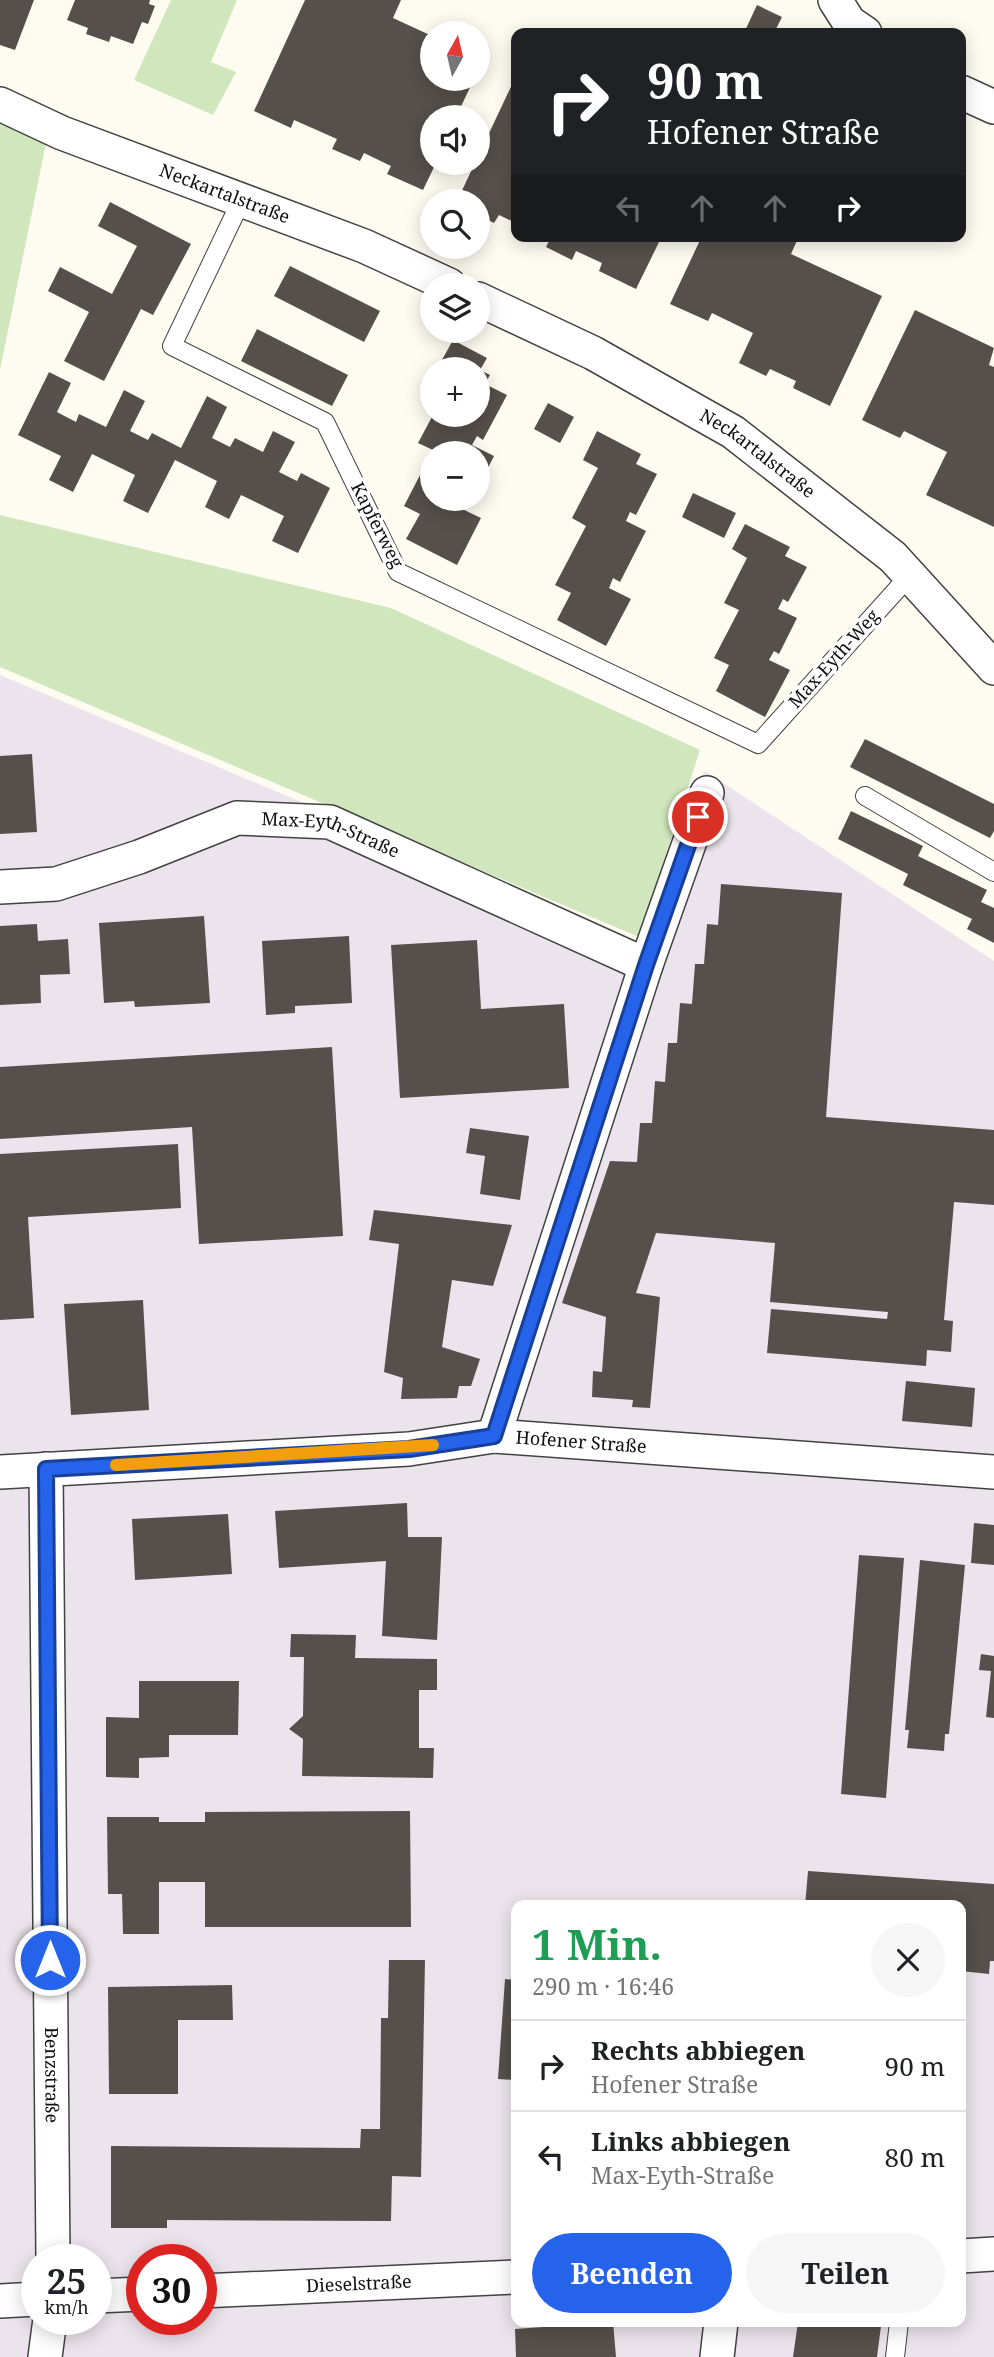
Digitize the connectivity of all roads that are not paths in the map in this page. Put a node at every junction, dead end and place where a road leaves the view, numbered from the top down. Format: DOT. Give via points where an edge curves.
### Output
graph roads {
  1 [pos="835,0"];
  2 [pos="858,28"];
  3 [pos="966,94"];
  4 [pos="0,104"];
  5 [pos="994,107"];
  6 [pos="242,199"];
  7 [pos="423,273"];
  8 [pos="490,305"];
  9 [pos="910,575"];
  10 [pos="994,668"];
  11 [pos="758,744"];
  12 [pos="707,793"];
  13 [pos="864,796"];
  14 [pos="994,872"];
  15 [pos="0,887"];
  16 [pos="646,965"];
  17 [pos="494,1436"];
  18 [pos="46,1469"];
  19 [pos="0,1472"];
  20 [pos="994,1472"];
  21 [pos="53,2244"];
  22 [pos="994,2254"];
  23 [pos="966,2256"];
  24 [pos="511,2277"];
  25 [pos="217,2290"];
  26 [pos="21,2300"];
  27 [pos="0,2301"];
  28 [pos="720,2327"];
  29 [pos="898,2327"];
  30 [pos="48,2335"];
  31 [pos="45,2357"];
  32 [pos="717,2357"];
  33 [pos="895,2357"];
  1 -- 2 [label="street"];
  3 -- 5 [label="street"];
  4 -- 6 [label="street, Neckartalstraße" via="62,133"];
  6 -- 7 [label="street, Neckartalstraße"];
  6 -- 11 [label="lane, Kapferweg" via="172,346 325,422 398,572"];
  8 -- 9 [label="street, Neckartalstraße" via="593,353 733,432"];
  9 -- 10 [label="street, Neckartalstraße"];
  9 -- 11 [label="lane, Max-Eyth-Weg"];
  12 -- 16 [label="street"];
  13 -- 14 [label="lane"];
  15 -- 16 [label="street, Max-Eyth-Straße" via="56,884 237,818 330,822"];
  16 -- 17 [label="street"];
  17 -- 18 [label="street, Hofener Straße" via="409,1449"];
  17 -- 20 [label="street, Hofener Straße"];
  18 -- 19 [label="street, Hofener Straße"];
  18 -- 21 [label="street, Benzstraße"];
  22 -- 23 [label="street"];
  24 -- 25 [label="street, Dieselstraße"];
  26 -- 27 [label="street"];
  28 -- 32 [label="street"];
  29 -- 33 [label="lane"];
  30 -- 31 [label="street"];
}
